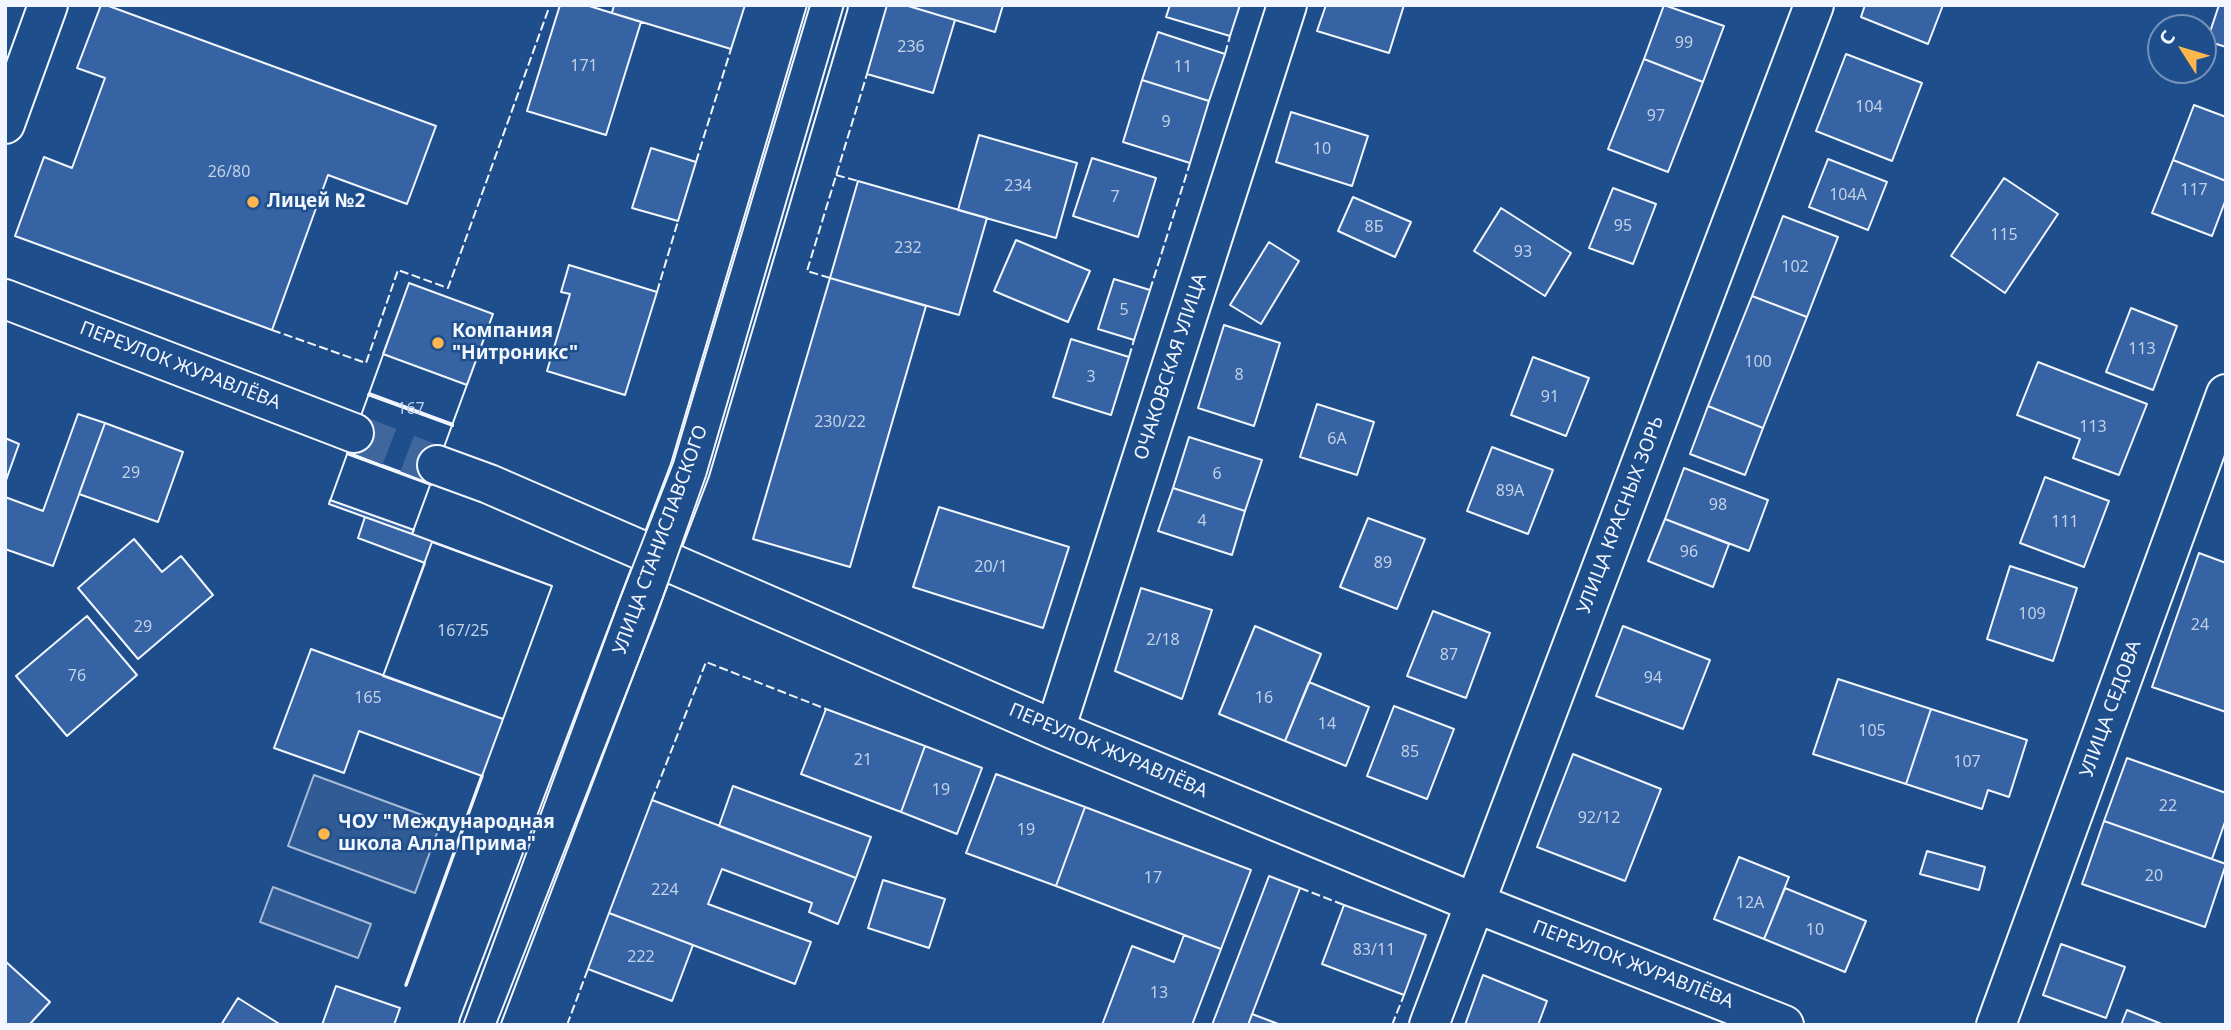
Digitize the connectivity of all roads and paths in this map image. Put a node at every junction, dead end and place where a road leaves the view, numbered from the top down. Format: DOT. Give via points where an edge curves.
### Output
graph roads {
  1 [pos="48,5"];
  2 [pos="828,5"];
  3 [pos="1287,5"];
  4 [pos="1814,5"];
  5 [pos="5,124"];
  6 [pos="5,299"];
  7 [pos="2226,394"];
  8 [pos="354,433"];
  9 [pos="437,465"];
  10 [pos="656,557"];
  11 [pos="1055,730"];
  12 [pos="1475,903"];
  13 [pos="479,1025"];
  14 [pos="1429,1025"];
  15 [pos="1784,1025"];
  16 [pos="1996,1025"];
  1 -- 5 [label="street"];
  2 -- 10 [label="street, УЛИЦА СТАНИСЛАВСКОГО" via="690,470"];
  3 -- 11 [label="street, ОЧАКОВСКАЯ УЛИЦА"];
  4 -- 12 [label="street, УЛИЦА КРАСНЫХ ЗОРЬ"];
  6 -- 8 [label="street, ПЕРЕУЛОК ЖУРАВЛЁВА"];
  7 -- 16 [label="street, УЛИЦА СЕДОВА"];
  9 -- 10 [label="street, ПЕРЕУЛОК ЖУРАВЛЁВА"];
  10 -- 11 [label="street, ПЕРЕУЛОК ЖУРАВЛЁВА"];
  10 -- 13 [label="street, УЛИЦА СТАНИСЛАВСКОГО"];
  11 -- 12 [label="street, ПЕРЕУЛОК ЖУРАВЛЁВА"];
  12 -- 14 [label="street, УЛИЦА КРАСНЫХ ЗОРЬ"];
  12 -- 15 [label="street, ПЕРЕУЛОК ЖУРАВЛЁВА"];
}
